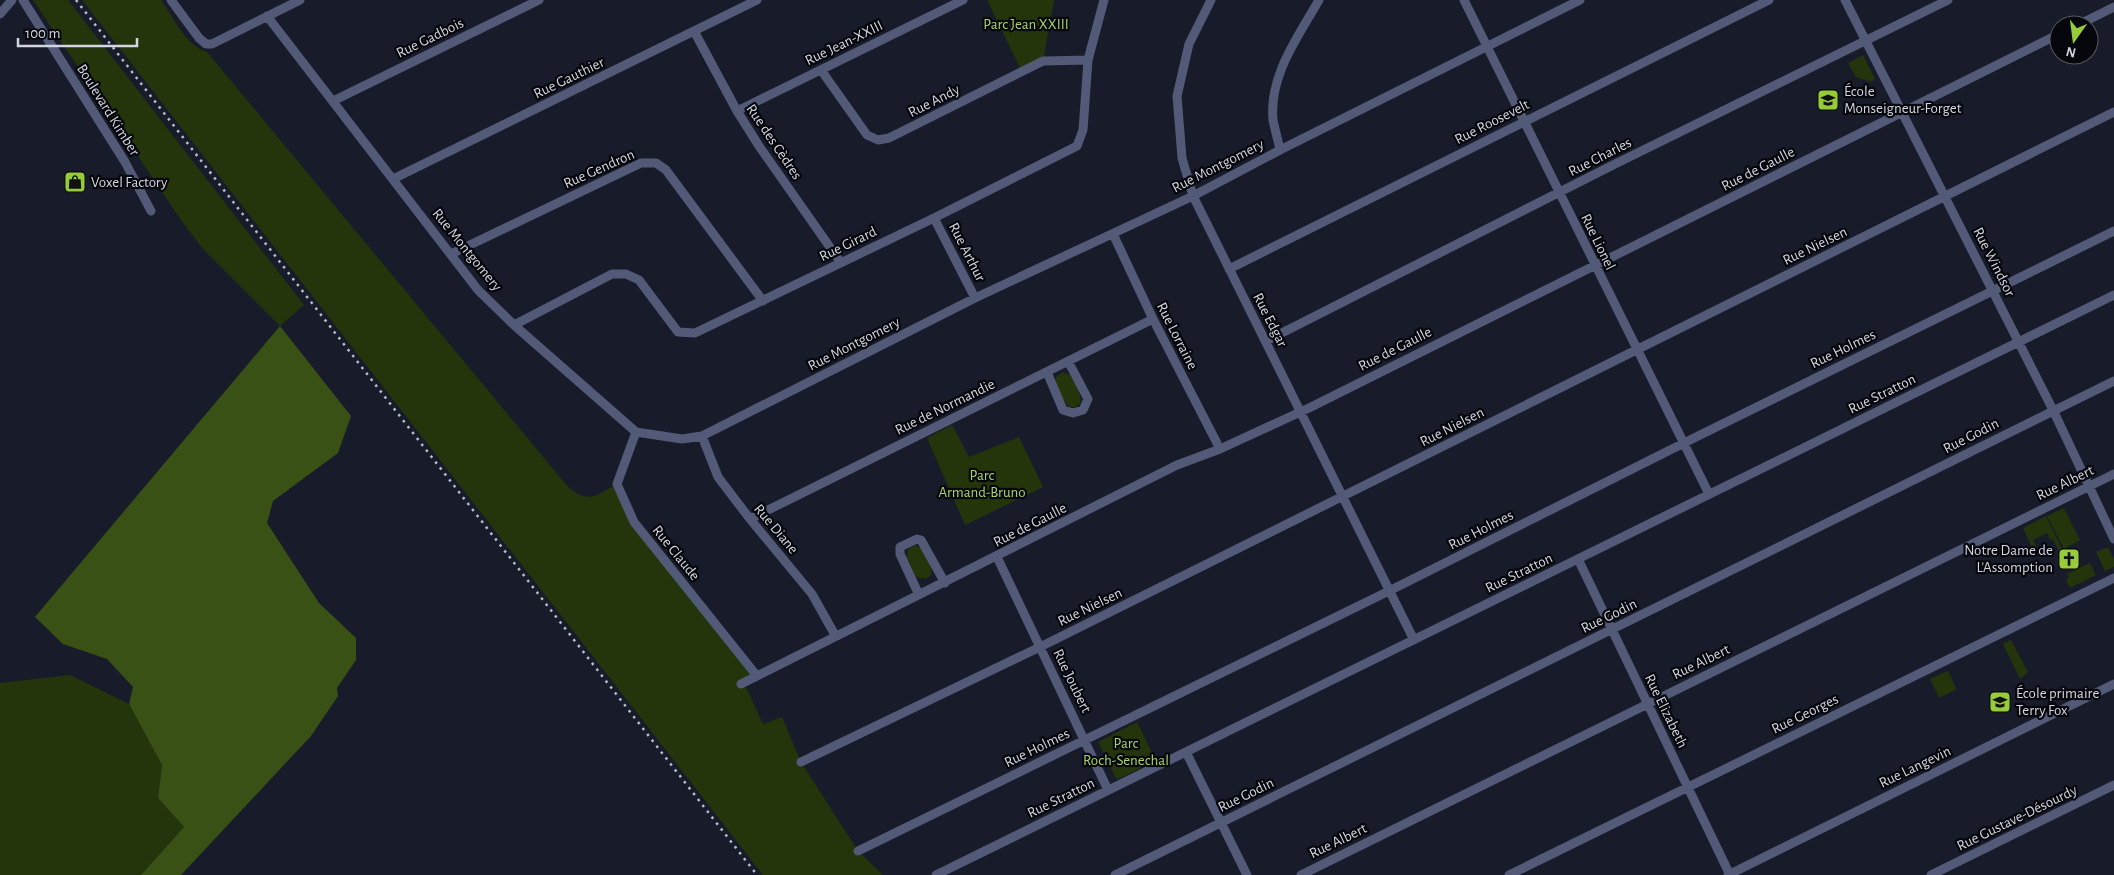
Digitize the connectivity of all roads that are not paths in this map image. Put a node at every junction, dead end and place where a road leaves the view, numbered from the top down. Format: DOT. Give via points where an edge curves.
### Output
graph roads {
  1 [pos="12,0"];
  2 [pos="23,0"];
  3 [pos="171,0"];
  4 [pos="300,0"];
  5 [pos="539,0"];
  6 [pos="757,0"];
  7 [pos="963,0"];
  8 [pos="1104,0"];
  9 [pos="1211,0"];
  10 [pos="1319,0"];
  11 [pos="1464,0"];
  12 [pos="1580,0"];
  13 [pos="1768,0"];
  14 [pos="1845,0"];
  15 [pos="1948,0"];
  16 [pos="2114,7"];
  17 [pos="0,14"];
  18 [pos="2098,15"];
  19 [pos="267,16"];
  20 [pos="694,31"];
  21 [pos="2049,39"];
  22 [pos="1866,41"];
  23 [pos="1487,46"];
  24 [pos="1088,60"];
  25 [pos="821,70"];
  26 [pos="333,101"];
  27 [pos="737,112"];
  28 [pos="1902,112"];
  29 [pos="2114,112"];
  30 [pos="1524,122"];
  31 [pos="1280,150"];
  32 [pos="393,179"];
  33 [pos="1559,193"];
  34 [pos="1193,196"];
  35 [pos="1945,197"];
  36 [pos="151,211"];
  37 [pos="934,218"];
  38 [pos="2114,231"];
  39 [pos="1113,234"];
  40 [pos="451,254"];
  41 [pos="841,263"];
  42 [pos="1594,265"];
  43 [pos="1229,269"];
  44 [pos="1993,291"];
  45 [pos="2114,295"];
  46 [pos="975,298"];
  47 [pos="762,301"];
  48 [pos="1153,320"];
  49 [pos="514,325"];
  50 [pos="1266,342"];
  51 [pos="2018,342"];
  52 [pos="1638,349"];
  53 [pos="1068,362"];
  54 [pos="1047,372"];
  55 [pos="2114,381"];
  56 [pos="2053,410"];
  57 [pos="1301,412"];
  58 [pos="636,432"];
  59 [pos="702,436"];
  60 [pos="1685,443"];
  61 [pos="1220,449"];
  62 [pos="2114,474"];
  63 [pos="2089,486"];
  64 [pos="1709,494"];
  65 [pos="1342,497"];
  66 [pos="750,519"];
  67 [pos="2114,539"];
  68 [pos="997,557"];
  69 [pos="1578,559"];
  70 [pos="2114,578"];
  71 [pos="945,583"];
  72 [pos="1389,591"];
  73 [pos="919,595"];
  74 [pos="1612,630"];
  75 [pos="835,635"];
  76 [pos="1414,640"];
  77 [pos="1040,647"];
  78 [pos="757,676"];
  79 [pos="741,684"];
  80 [pos="2114,684"];
  81 [pos="1648,704"];
  82 [pos="1086,740"];
  83 [pos="1186,752"];
  84 [pos="801,762"];
  85 [pos="2114,785"];
  86 [pos="1687,787"];
  87 [pos="1108,790"];
  88 [pos="1221,823"];
  89 [pos="858,851"];
  90 [pos="936,875"];
  91 [pos="1115,875"];
  92 [pos="1247,875"];
  93 [pos="1301,875"];
  94 [pos="1509,875"];
  95 [pos="1729,875"];
  96 [pos="1931,875"];
  1 -- 17 [label="street"];
  2 -- 36 [label="street, Boulevard Kimber" via="125,162"];
  3 -- 19 [label="street" via="206,44 212,44"];
  4 -- 19 [label="street"];
  5 -- 26 [label="street, Rue Gadbois"];
  6 -- 20 [label="street, Rue Gauthier"];
  7 -- 25 [label="street, Rue Jean-XXIII"];
  8 -- 24 [label="street, Rue Girard"];
  9 -- 34 [label="street, Rue Edgar" via="1189,44 1177,96 1182,158"];
  10 -- 31 [label="street" via="1277,77 1273,103"];
  11 -- 23 [label="street, Rue Lionel"];
  12 -- 23 [label="street, Rue Montgomery"];
  13 -- 30 [label="street, Rue Roosevelt"];
  14 -- 22 [label="street, Rue Windsor"];
  15 -- 22 [label="street, Rue Charles"];
  16 -- 18 [label="street"];
  19 -- 26 [label="street, Rue Montgomery"];
  20 -- 27 [label="street, Rue des Cèdres"];
  20 -- 32 [label="street, Rue Gauthier"];
  21 -- 28 [label="street, Rue de Gaulle"];
  22 -- 28 [label="street, Rue Windsor"];
  22 -- 33 [label="street, Rue Charles"];
  23 -- 30 [label="street, Rue Lionel"];
  23 -- 31 [label="street, Rue Montgomery"];
  24 -- 25 [label="street, Rue Andy" via="1043,62 889,138 878,140 867,135"];
  24 -- 37 [label="street, Rue Girard" via="1083,130 1077,146"];
  25 -- 27 [label="street, Rue Jean-XXIII"];
  26 -- 32 [label="street, Rue Montgomery"];
  27 -- 41 [label="street, Rue des Cèdres"];
  28 -- 35 [label="street, Rue Windsor"];
  28 -- 42 [label="street, Rue de Gaulle"];
  29 -- 35 [label="street, Rue Nielsen"];
  30 -- 33 [label="street, Rue Lionel"];
  30 -- 43 [label="street, Rue Roosevelt"];
  31 -- 34 [label="street, Rue Montgomery"];
  32 -- 40 [label="street, Rue Montgomery"];
  33 -- 42 [label="street, Rue Lionel"];
  33 -- 50 [label="street, Rue Charles"];
  34 -- 39 [label="street, Rue Montgomery"];
  34 -- 43 [label="street, Rue Edgar"];
  35 -- 44 [label="street, Rue Windsor"];
  35 -- 52 [label="street, Rue Nielsen"];
  37 -- 41 [label="street, Rue Girard"];
  37 -- 46 [label="street, Rue Arthur"];
  38 -- 44 [label="street, Rue Holmes"];
  39 -- 46 [label="street, Rue Montgomery"];
  39 -- 48 [label="street, Rue Lorraine"];
  40 -- 47 [label="street, Rue Gendron" via="641,163 656,163 666,170"];
  40 -- 49 [label="street, Rue Montgomery" via="478,290"];
  41 -- 47 [label="street, Rue Girard"];
  42 -- 52 [label="street, Rue Lionel"];
  42 -- 57 [label="street, Rue de Gaulle"];
  43 -- 50 [label="street, Rue Edgar"];
  44 -- 51 [label="street, Rue Windsor"];
  44 -- 60 [label="street, Rue Holmes"];
  45 -- 51 [label="street, Rue Stratton"];
  46 -- 59 [label="street, Rue Montgomery"];
  47 -- 49 [label="street, Rue Girard" via="695,333 678,332 639,280 626,274 612,274"];
  48 -- 53 [label="street, Rue de Normandie"];
  48 -- 61 [label="street, Rue Lorraine"];
  49 -- 58 [label="street, Rue Montgomery"];
  50 -- 57 [label="street, Rue Edgar"];
  51 -- 56 [label="street, Rue Windsor"];
  51 -- 64 [label="street, Rue Stratton"];
  52 -- 60 [label="street, Rue Lionel"];
  52 -- 65 [label="street, Rue Nielsen"];
  53 -- 54 [label="street, Rue de Normandie"];
  53 -- 54 [label="street" via="1088,399 1082,410 1073,413 1063,410"];
  54 -- 66 [label="street, Rue de Normandie"];
  55 -- 56 [label="street, Rue Godin"];
  56 -- 63 [label="street, Rue Windsor"];
  56 -- 74 [label="street, Rue Godin"];
  57 -- 61 [label="street, Rue de Gaulle"];
  57 -- 65 [label="street, Rue Edgar"];
  58 -- 59 [label="street, Rue Montgomery" via="682,438"];
  58 -- 78 [label="street, Rue Claude" via="617,484 634,522"];
  59 -- 66 [label="street, Rue Diane" via="718,478"];
  60 -- 64 [label="street, Rue Lionel"];
  60 -- 72 [label="street, Rue Holmes"];
  61 -- 68 [label="street, Rue de Gaulle" via="1177,465"];
  62 -- 63 [label="street, Rue Albert"];
  63 -- 67 [label="street, Rue Windsor"];
  63 -- 81 [label="street, Rue Albert"];
  64 -- 69 [label="street, Rue Stratton"];
  65 -- 72 [label="street, Rue Edgar"];
  65 -- 77 [label="street, Rue Nielsen"];
  66 -- 75 [label="street, Rue Diane" via="812,594"];
  68 -- 71 [label="street, Rue de Gaulle"];
  68 -- 77 [label="street, Rue Joubert"];
  69 -- 74 [label="street, Rue Elizabeth"];
  69 -- 76 [label="street, Rue Stratton"];
  70 -- 86 [label="street, Rue Georges"];
  71 -- 73 [label="street, Rue de Gaulle"];
  71 -- 73 [label="street" via="921,540 917,539 900,547 900,554"];
  72 -- 76 [label="street, Rue Edgar"];
  72 -- 82 [label="street, Rue Holmes"];
  73 -- 75 [label="street, Rue de Gaulle"];
  74 -- 81 [label="street, Rue Elizabeth"];
  74 -- 88 [label="street, Rue Godin"];
  75 -- 78 [label="street, Rue de Gaulle"];
  76 -- 83 [label="street, Rue Stratton"];
  77 -- 82 [label="street, Rue Joubert"];
  77 -- 84 [label="street, Rue Nielsen"];
  78 -- 79 [label="street, Rue de Gaulle"];
  80 -- 95 [label="street, Rue Langevin"];
  81 -- 86 [label="street, Rue Elizabeth"];
  81 -- 93 [label="street, Rue Albert"];
  82 -- 87 [label="street, Rue Joubert"];
  82 -- 89 [label="street, Rue Holmes"];
  83 -- 87 [label="street, Rue Stratton"];
  83 -- 88 [label="street"];
  85 -- 96 [label="street, Rue Gustave-Désourdy"];
  86 -- 94 [label="street, Rue Georges"];
  86 -- 95 [label="street, Rue Elizabeth"];
  87 -- 90 [label="street, Rue Stratton"];
  88 -- 91 [label="street, Rue Godin"];
  88 -- 92 [label="street"];
}
